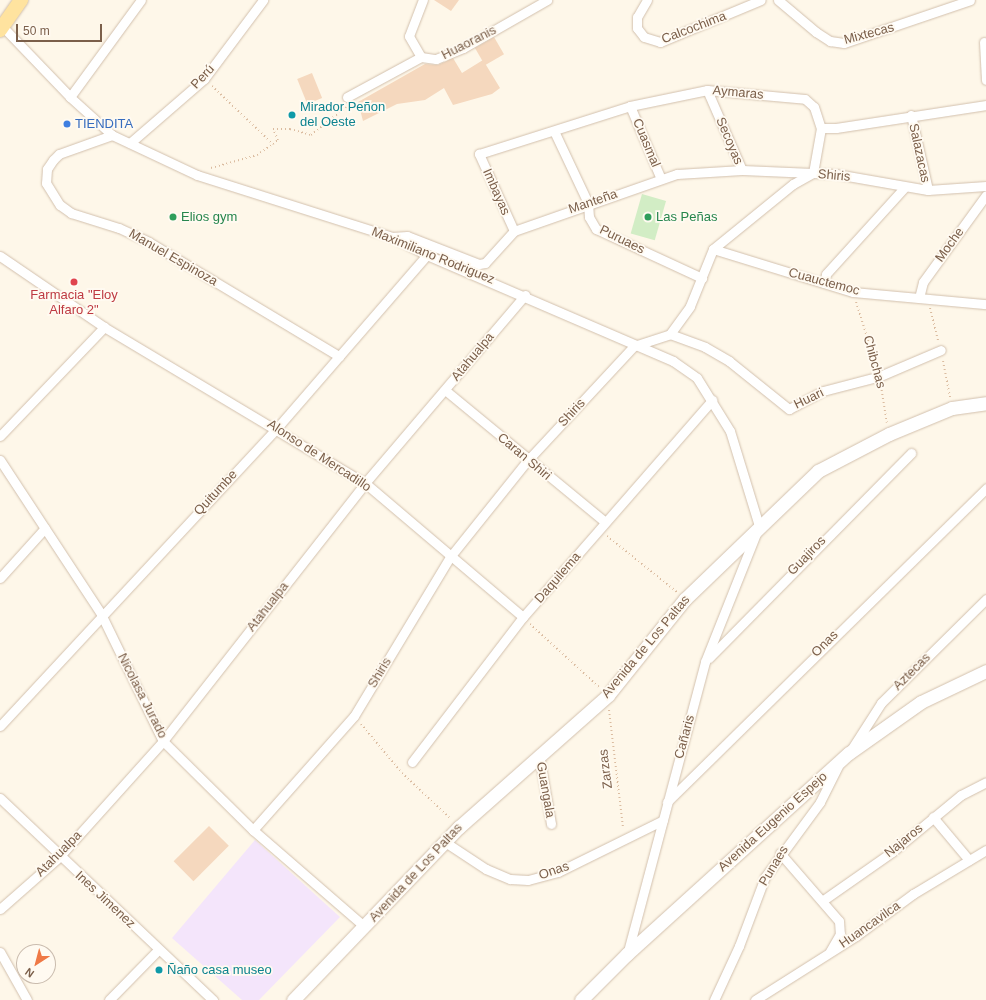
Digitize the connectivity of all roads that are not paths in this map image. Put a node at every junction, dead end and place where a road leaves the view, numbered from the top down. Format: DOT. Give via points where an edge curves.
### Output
graph roads {
  1 [pos="21,0"];
  2 [pos="141,0"];
  3 [pos="272,0"];
  4 [pos="423,0"];
  5 [pos="546,0"];
  6 [pos="648,0"];
  7 [pos="761,0"];
  8 [pos="778,0"];
  9 [pos="970,0"];
  10 [pos="260,4"];
  11 [pos="1,26"];
  12 [pos="984,42"];
  13 [pos="421,57"];
  14 [pos="986,80"];
  15 [pos="708,90"];
  16 [pos="70,97"];
  17 [pos="347,97"];
  18 [pos="986,105"];
  19 [pos="630,106"];
  20 [pos="911,115"];
  21 [pos="821,128"];
  22 [pos="554,131"];
  23 [pos="112,135"];
  24 [pos="130,143"];
  25 [pos="479,154"];
  26 [pos="742,170"];
  27 [pos="814,173"];
  28 [pos="661,179"];
  29 [pos="986,186"];
  30 [pos="904,188"];
  31 [pos="928,190"];
  32 [pos="986,195"];
  33 [pos="588,204"];
  34 [pos="514,231"];
  35 [pos="392,237"];
  36 [pos="713,249"];
  37 [pos="427,255"];
  38 [pos="0,256"];
  39 [pos="702,278"];
  40 [pos="824,283"];
  41 [pos="525,295"];
  42 [pos="919,298"];
  43 [pos="986,304"];
  44 [pos="104,327"];
  45 [pos="670,334"];
  46 [pos="634,346"];
  47 [pos="941,350"];
  48 [pos="339,356"];
  49 [pos="445,390"];
  50 [pos="712,400"];
  51 [pos="986,403"];
  52 [pos="277,428"];
  53 [pos="0,436"];
  54 [pos="910,453"];
  55 [pos="0,460"];
  56 [pos="527,461"];
  57 [pos="365,483"];
  58 [pos="986,488"];
  59 [pos="605,522"];
  60 [pos="759,526"];
  61 [pos="45,528"];
  62 [pos="450,557"];
  63 [pos="0,578"];
  64 [pos="986,599"];
  65 [pos="101,614"];
  66 [pos="523,617"];
  67 [pos="705,662"];
  68 [pos="986,671"];
  69 [pos="0,726"];
  70 [pos="163,741"];
  71 [pos="849,753"];
  72 [pos="538,756"];
  73 [pos="412,762"];
  74 [pos="840,762"];
  75 [pos="986,782"];
  76 [pos="0,798"];
  77 [pos="667,802"];
  78 [pos="933,817"];
  79 [pos="663,820"];
  80 [pos="550,824"];
  81 [pos="253,830"];
  82 [pos="445,842"];
  83 [pos="986,850"];
  84 [pos="780,853"];
  85 [pos="59,857"];
  86 [pos="970,860"];
  87 [pos="822,901"];
  88 [pos="0,909"];
  89 [pos="365,927"];
  90 [pos="158,950"];
  91 [pos="0,952"];
  92 [pos="829,953"];
  93 [pos="627,954"];
  94 [pos="27,1000"];
  95 [pos="109,1000"];
  96 [pos="213,1000"];
  97 [pos="293,1000"];
  98 [pos="581,1000"];
  99 [pos="714,1000"];
  100 [pos="755,1000"];
  1 -- 11 [label="main road"];
  2 -- 16 [label="street"];
  3 -- 10 [label="street"];
  4 -- 13 [label="street" via="409,36"];
  5 -- 13 [label="street, Huaoranis" via="463,48 436,59"];
  6 -- 7 [label="street, Calcochima" via="636,17 637,28 644,38 660,42"];
  8 -- 9 [label="street, Mixtecas" via="830,41 844,42"];
  10 -- 24 [label="street, Perú" via="204,79"];
  11 -- 16 [label="street, Maximiliano Rodriguez"];
  12 -- 14 [label="street"];
  13 -- 17 [label="street, Huaoranis"];
  15 -- 19 [label="street, Aymaras"];
  15 -- 21 [label="street, Aymaras" via="805,99 814,107"];
  15 -- 26 [label="street, Secoyas"];
  16 -- 23 [label="street, Maximiliano Rodriguez"];
  18 -- 20 [label="street"];
  19 -- 22 [label="street, Aymaras"];
  19 -- 28 [label="street, Cuasmal"];
  20 -- 21 [label="street" via="845,128"];
  20 -- 31 [label="street, Salazacas"];
  21 -- 27 [label="street"];
  22 -- 25 [label="street, Aymaras"];
  22 -- 33 [label="street, Puruaes"];
  23 -- 24 [label="street, Maximiliano Rodriguez"];
  23 -- 48 [label="street, Manuel Espinoza" via="59,154 53,160 47,169 46,183 60,205 71,213 119,228 149,242"];
  24 -- 35 [label="street, Maximiliano Rodriguez" via="198,175"];
  25 -- 34 [label="street, Imbayas"];
  26 -- 27 [label="street, Manteña"];
  26 -- 28 [label="street, Manteña" via="676,174"];
  27 -- 30 [label="street, Shiris"];
  27 -- 36 [label="street, Shiris" via="793,184"];
  28 -- 33 [label="street, Manteña"];
  29 -- 31 [label="street, Shiris"];
  30 -- 31 [label="street, Shiris"];
  30 -- 40 [label="street" via="826,274"];
  32 -- 42 [label="street, Moche" via="923,282"];
  33 -- 34 [label="street, Manteña"];
  33 -- 39 [label="street, Puruaes" via="589,217 599,231"];
  34 -- 35 [label="street, Manteña" via="485,263 479,264 407,236"];
  35 -- 37 [label="street, Maximiliano Rodriguez"];
  36 -- 39 [label="street"];
  36 -- 40 [label="street, Cuauctemoc"];
  37 -- 41 [label="street, Maximiliano Rodriguez"];
  37 -- 48 [label="street, Quitumbe"];
  38 -- 44 [label="street, Alonso de Mercadillo"];
  39 -- 45 [label="street" via="690,306"];
  40 -- 42 [label="street, Cuauctemoc" via="853,292"];
  41 -- 46 [label="street, Maximiliano Rodriguez"];
  41 -- 49 [label="street, Atahualpa"];
  42 -- 43 [label="street, Cuauctemoc"];
  44 -- 52 [label="street, Alonso de Mercadillo"];
  44 -- 53 [label="street"];
  45 -- 46 [label="street, Shiris"];
  45 -- 47 [label="street, Huari" via="705,347 729,361 789,409 828,389 880,376"];
  46 -- 50 [label="street, Maximiliano Rodriguez" via="687,369"];
  46 -- 56 [label="street, Shiris"];
  48 -- 52 [label="street, Quitumbe"];
  49 -- 56 [label="street, Caran Shiri"];
  49 -- 57 [label="street, Atahualpa"];
  50 -- 59 [label="street, Daquilema"];
  50 -- 60 [label="street, Maximiliano Rodriguez" via="730,431"];
  51 -- 60 [label="main road, Avenida de Los Paltas" via="952,408 889,434 818,471"];
  52 -- 57 [label="street, Alonso de Mercadillo"];
  52 -- 65 [label="street, Quitumbe"];
  54 -- 67 [label="street, Guajiros"];
  55 -- 61 [label="street, Nicolasa Jurado"];
  56 -- 59 [label="street, Caran Shiri"];
  56 -- 62 [label="street, Shiris"];
  57 -- 62 [label="street, Alonso de Mercadillo"];
  57 -- 70 [label="street, Atahualpa"];
  58 -- 77 [label="street, Onas"];
  59 -- 66 [label="street, Daquilema"];
  60 -- 67 [label="street, Cañaris"];
  60 -- 72 [label="main road, Avenida de Los Paltas" via="685,599 608,695"];
  61 -- 63 [label="street"];
  61 -- 65 [label="street, Nicolasa Jurado"];
  62 -- 66 [label="street, Alonso de Mercadillo"];
  62 -- 81 [label="street, Shiris" via="354,716"];
  64 -- 71 [label="street, Aztecas" via="881,703"];
  65 -- 69 [label="street, Quitumbe"];
  65 -- 70 [label="street, Nicolasa Jurado"];
  66 -- 73 [label="street, Daquilema"];
  67 -- 77 [label="street, Cañaris"];
  68 -- 71 [label="main road, Avenida Eugenio Espejo" via="921,702"];
  70 -- 81 [label="street, Nicolasa Jurado"];
  70 -- 85 [label="street, Atahualpa"];
  71 -- 74 [label="main road, Avenida Eugenio Espejo"];
  72 -- 80 [label="street, Guangala"];
  72 -- 82 [label="main road, Avenida de Los Paltas"];
  74 -- 84 [label="street, Punaes" via="820,802"];
  74 -- 93 [label="main road, Avenida Eugenio Espejo"];
  75 -- 78 [label="street, Najaros" via="961,795"];
  76 -- 85 [label="street, Ines Jimenez"];
  77 -- 79 [label="street, Cañaris"];
  78 -- 86 [label="street"];
  78 -- 87 [label="street, Najaros" via="892,852"];
  79 -- 82 [label="street, Onas" via="558,872 528,880 510,879 486,869"];
  79 -- 93 [label="street, Cañaris"];
  81 -- 89 [label="street, Nicolasa Jurado"];
  82 -- 89 [label="main road, Avenida de Los Paltas"];
  83 -- 86 [label="street, Huancavilca"];
  84 -- 87 [label="street"];
  84 -- 99 [label="street, Punaes" via="765,877 739,946"];
  85 -- 88 [label="street, Atahualpa"];
  85 -- 90 [label="street, Ines Jimenez"];
  86 -- 92 [label="street, Huancavilca"];
  87 -- 92 [label="street" via="841,926"];
  89 -- 97 [label="main road, Avenida de Los Paltas"];
  90 -- 95 [label="street"];
  90 -- 96 [label="street, Ines Jimenez"];
  91 -- 94 [label="street"];
  92 -- 100 [label="street, Huancavilca"];
  93 -- 98 [label="main road, Avenida Eugenio Espejo"];
}
